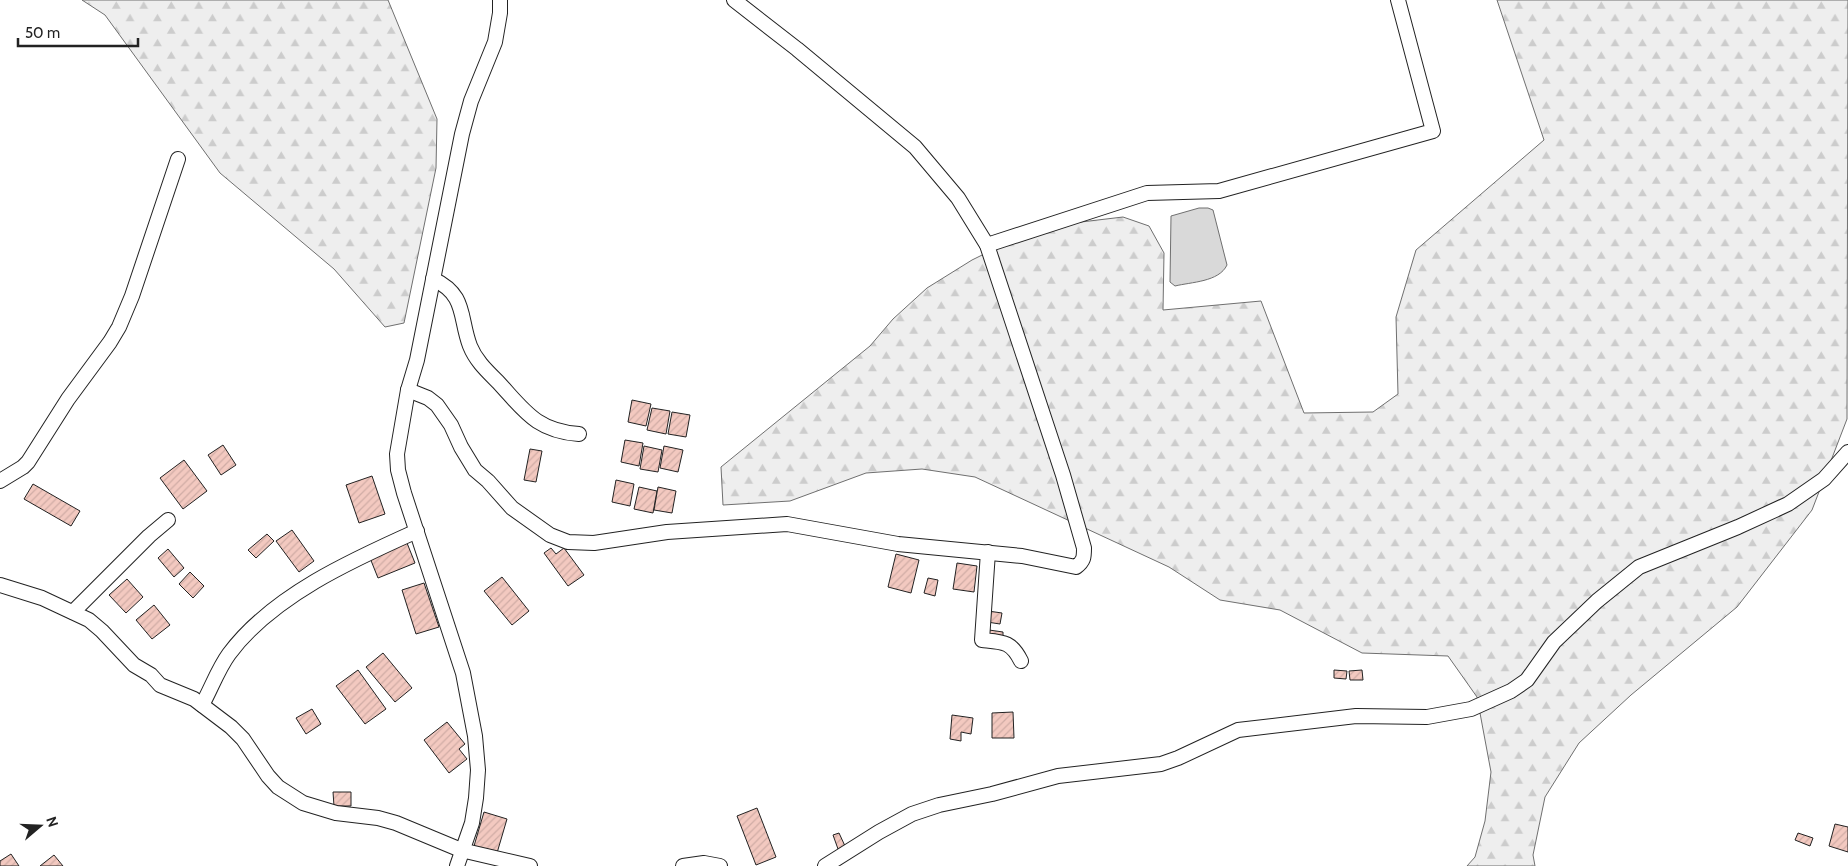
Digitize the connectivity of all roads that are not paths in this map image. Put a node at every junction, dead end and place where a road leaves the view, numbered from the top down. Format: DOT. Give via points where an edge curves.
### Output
graph roads {
  1 [pos="500,0"];
  2 [pos="734,0"];
  3 [pos="1398,0"];
  4 [pos="178,159"];
  5 [pos="987,245"];
  6 [pos="433,279"];
  7 [pos="408,390"];
  8 [pos="579,434"];
  9 [pos="1848,452"];
  10 [pos="0,481"];
  11 [pos="168,520"];
  12 [pos="417,531"];
  13 [pos="988,552"];
  14 [pos="0,585"];
  15 [pos="74,612"];
  16 [pos="1021,661"];
  17 [pos="202,705"];
  18 [pos="461,850"];
  19 [pos="457,866"];
  20 [pos="530,866"];
  21 [pos="684,866"];
  22 [pos="720,866"];
  23 [pos="825,866"];
  1 -- 6 [label="street" via="496,42 471,101 462,134"];
  2 -- 5 [label="street" via="915,147 958,198"];
  3 -- 5 [label="street" via="1433,131 1219,191 1146,193"];
  4 -- 10 [label="street" via="119,327 28,462"];
  5 -- 13 [label="street" via="1063,475 1084,557 1076,567"];
  6 -- 7 [label="street"];
  6 -- 8 [label="street" via="446,286 458,301 470,347 478,361 522,410 546,426"];
  7 -- 12 [label="street" via="397,454 402,487"];
  7 -- 13 [label="street" via="437,405 475,470 512,508 550,535 568,542 594,543 667,532 787,524 898,544"];
  9 -- 23 [label="street" via="1824,479 1788,504 1639,567 1554,642 1527,680 1471,710 1427,717 1356,716 1238,730 1161,764 1058,776 939,805 904,818"];
  11 -- 15 [label="street" via="148,536"];
  12 -- 17 [label="street" via="324,575 274,610 228,656"];
  12 -- 18 [label="street" via="463,673 475,736 476,798 472,823"];
  13 -- 16 [label="street" via="982,640 1005,642"];
  14 -- 15 [label="street"];
  15 -- 17 [label="street" via="102,631 134,665 160,685"];
  17 -- 18 [label="street" via="243,739 278,787 303,803 336,813 396,823"];
  18 -- 19 [label="street"];
  18 -- 20 [label="street"];
  21 -- 22 [label="street" via="704,863"];
}
